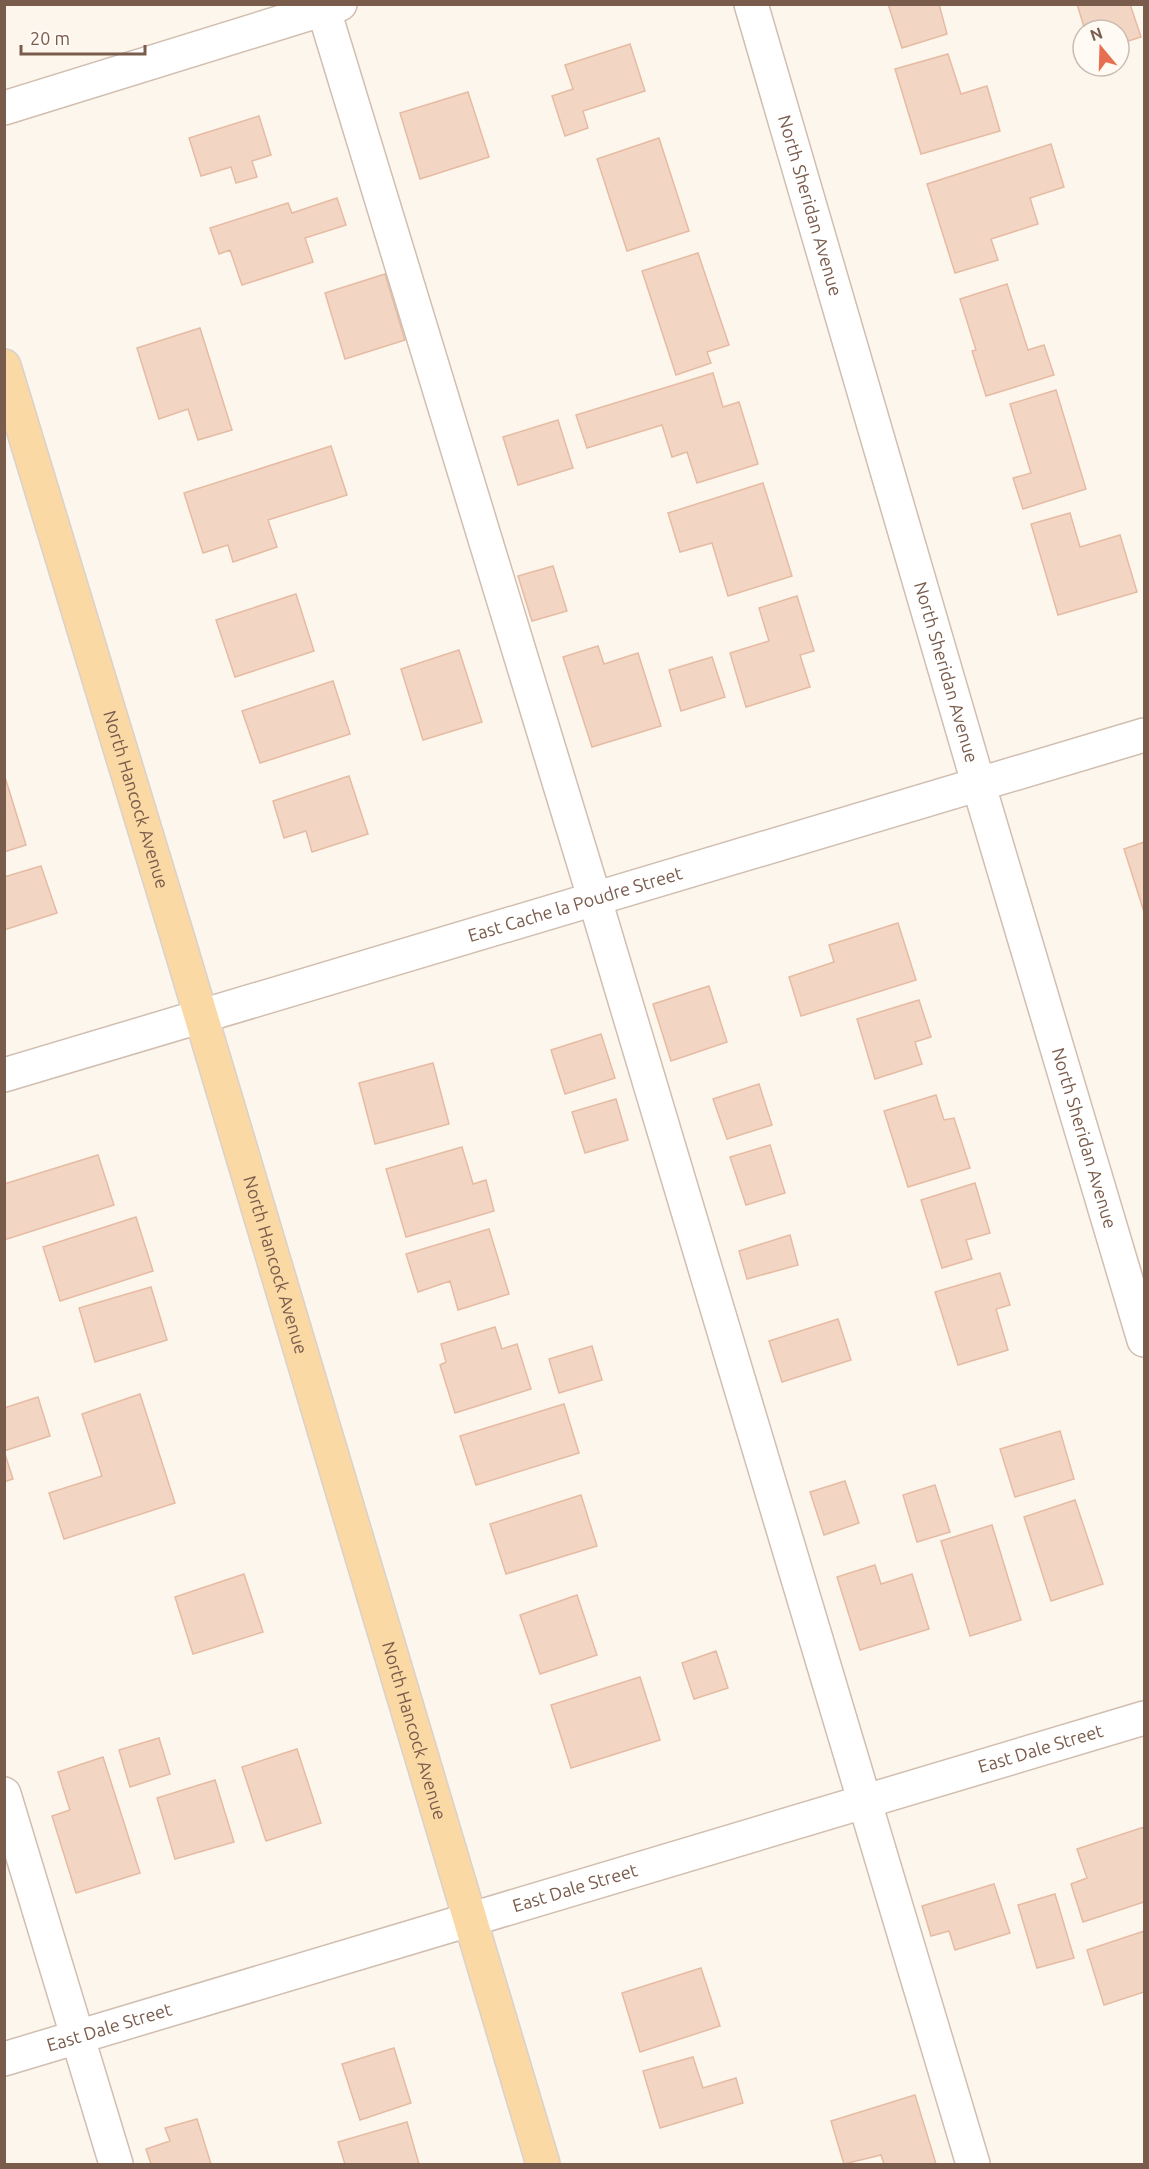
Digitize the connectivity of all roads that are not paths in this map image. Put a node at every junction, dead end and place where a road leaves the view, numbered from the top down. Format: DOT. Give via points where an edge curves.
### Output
graph roads {
  1 [pos="751,4"];
  2 [pos="329,6"];
  3 [pos="4,108"];
  4 [pos="4,366"];
  5 [pos="1144,735"];
  6 [pos="979,786"];
  7 [pos="595,900"];
  8 [pos="200,1017"];
  9 [pos="4,1075"];
  10 [pos="1144,1340"];
  11 [pos="1144,1718"];
  12 [pos="4,1794"];
  13 [pos="866,1801"];
  14 [pos="470,1919"];
  15 [pos="76,2037"];
  16 [pos="4,2059"];
  17 [pos="116,2164"];
  18 [pos="543,2164"];
  19 [pos="973,2164"];
  1 -- 6 [label="street, North Sheridan Avenue"];
  2 -- 3 [label="street"];
  2 -- 7 [label="street"];
  4 -- 8 [label="main road, North Hancock Avenue"];
  5 -- 6 [label="street, East Cache la Poudre Street"];
  6 -- 7 [label="street, East Cache la Poudre Street"];
  6 -- 10 [label="street, North Sheridan Avenue"];
  7 -- 8 [label="street, East Cache la Poudre Street"];
  7 -- 13 [label="street"];
  8 -- 9 [label="street, East Cache la Poudre Street"];
  8 -- 14 [label="main road, North Hancock Avenue"];
  11 -- 13 [label="street, East Dale Street"];
  12 -- 15 [label="street"];
  13 -- 14 [label="street, East Dale Street"];
  13 -- 19 [label="street"];
  14 -- 15 [label="street, East Dale Street"];
  14 -- 18 [label="main road, North Hancock Avenue"];
  15 -- 16 [label="street, East Dale Street"];
  15 -- 17 [label="street"];
}
